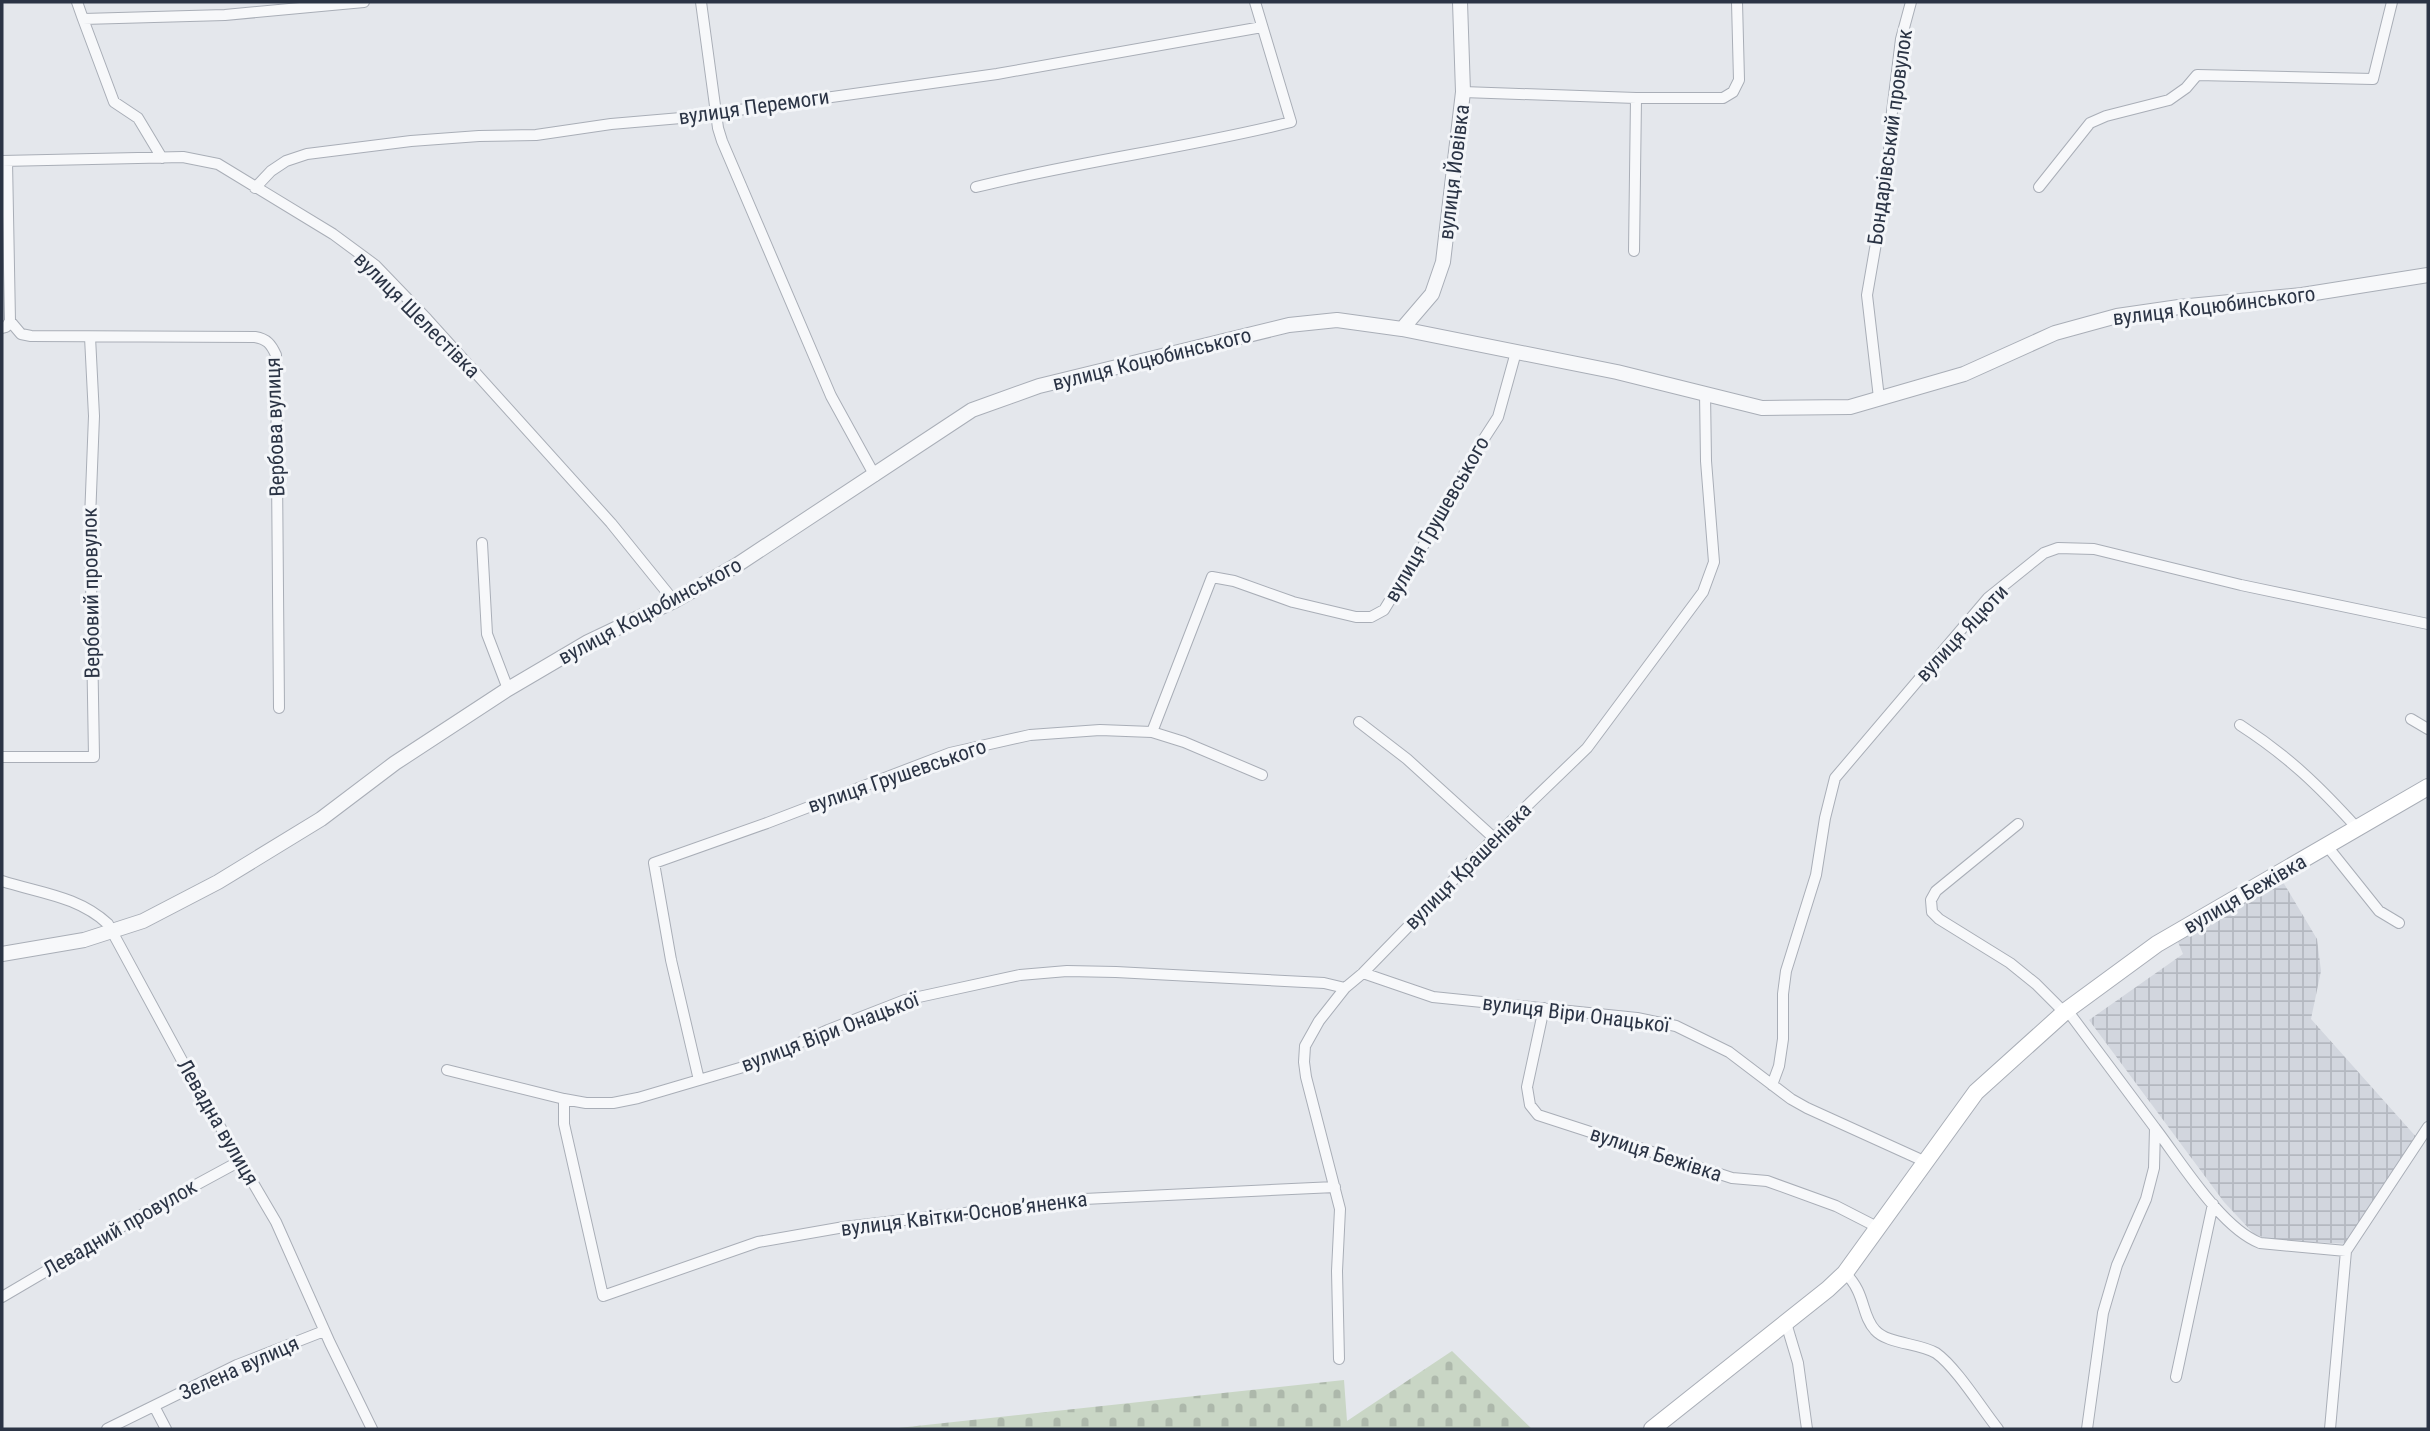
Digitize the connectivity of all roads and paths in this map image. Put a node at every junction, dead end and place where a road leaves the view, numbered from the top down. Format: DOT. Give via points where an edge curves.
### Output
graph roads {
  1 [pos="77,2"];
  2 [pos="364,2"];
  3 [pos="701,2"];
  4 [pos="1255,2"];
  5 [pos="1460,2"];
  6 [pos="1737,2"];
  7 [pos="1911,2"];
  8 [pos="2392,2"];
  9 [pos="83,19"];
  10 [pos="1262,27"];
  11 [pos="1463,92"];
  12 [pos="1636,98"];
  13 [pos="716,112"];
  14 [pos="162,158"];
  15 [pos="4,161"];
  16 [pos="976,187"];
  17 [pos="2039,187"];
  18 [pos="255,188"];
  19 [pos="1634,251"];
  20 [pos="2428,275"];
  21 [pos="6,324"];
  22 [pos="1402,328"];
  23 [pos="90,337"];
  24 [pos="1516,352"];
  25 [pos="1705,393"];
  26 [pos="1879,398"];
  27 [pos="875,475"];
  28 [pos="482,543"];
  29 [pos="674,601"];
  30 [pos="2428,624"];
  31 [pos="508,689"];
  32 [pos="279,708"];
  33 [pos="2411,719"];
  34 [pos="1359,722"];
  35 [pos="2240,725"];
  36 [pos="2428,729"];
  37 [pos="1152,732"];
  38 [pos="2,757"];
  39 [pos="1262,775"];
  40 [pos="2428,786"];
  41 [pos="2018,824"];
  42 [pos="2357,828"];
  43 [pos="1494,838"];
  44 [pos="2327,846"];
  45 [pos="2,881"];
  46 [pos="2399,923"];
  47 [pos="112,931"];
  48 [pos="2,954"];
  49 [pos="1363,972"];
  50 [pos="1345,988"];
  51 [pos="1544,1008"];
  52 [pos="2066,1011"];
  53 [pos="447,1070"];
  54 [pos="699,1080"];
  55 [pos="1772,1085"];
  56 [pos="564,1099"];
  57 [pos="2428,1127"];
  58 [pos="2155,1128"];
  59 [pos="240,1161"];
  60 [pos="1926,1162"];
  61 [pos="1335,1187"];
  62 [pos="2213,1204"];
  63 [pos="1879,1228"];
  64 [pos="2346,1251"];
  65 [pos="1845,1273"];
  66 [pos="2,1297"];
  67 [pos="1786,1323"];
  68 [pos="324,1331"];
  69 [pos="1339,1359"];
  70 [pos="2176,1377"];
  71 [pos="154,1406"];
  72 [pos="107,1429"];
  73 [pos="166,1429"];
  74 [pos="372,1429"];
  75 [pos="1652,1429"];
  76 [pos="1807,1429"];
  77 [pos="1998,1429"];
  78 [pos="2087,1429"];
  79 [pos="2330,1429"];
  1 -- 9 [label="street"];
  2 -- 9 [label="street" via="225,15"];
  3 -- 13 [label="street"];
  4 -- 10 [label="street"];
  5 -- 11 [label="street, вулиця Йовівка"];
  6 -- 12 [label="street" via="1739,80 1733,92 1723,98"];
  7 -- 26 [label="street, Бондарівський провулок" via="1901,39 1888,174 1867,295"];
  8 -- 17 [label="street" via="2374,79 2197,75 2169,100 2091,123"];
  9 -- 14 [label="street" via="114,102 138,118"];
  10 -- 13 [label="street, вулиця Перемоги" via="1009,72"];
  10 -- 16 [label="street" via="1291,122"];
  11 -- 12 [label="street"];
  11 -- 22 [label="street, вулиця Йовівка" via="1443,262 1432,294"];
  12 -- 19 [label="street"];
  13 -- 18 [label="street, вулиця Перемоги" via="536,135 411,141 307,154 278,166"];
  13 -- 27 [label="street" via="722,142 826,384"];
  14 -- 15 [label="street, вулиця Шелестівка"];
  14 -- 18 [label="street, вулиця Шелестівка" via="218,164"];
  15 -- 21 [label="street"];
  18 -- 29 [label="street, вулиця Шелестівка" via="333,234 374,265 611,523"];
  20 -- 26 [label="street, вулиця Коцюбинського" via="2117,316 2055,333 1964,374"];
  21 -- 23 [label="street, Вербова вулиця" via="31,336"];
  22 -- 24 [label="street, вулиця Коцюбинського"];
  22 -- 27 [label="street, вулиця Коцюбинського" via="1336,320 1289,325 1039,386 972,411"];
  23 -- 32 [label="street, Вербова вулиця" via="255,337 272,345 276,355"];
  23 -- 38 [label="street, Вербовий провулок" via="94,757"];
  24 -- 25 [label="street, вулиця Коцюбинського"];
  24 -- 37 [label="street, вулиця Грушевського" via="1498,417 1384,610 1371,617 1356,617 1212,576"];
  25 -- 26 [label="street, вулиця Коцюбинського" via="1762,408 1850,407"];
  25 -- 43 [label="street, вулиця Крашенівка" via="1714,562 1703,592 1587,748"];
  27 -- 29 [label="street, вулиця Коцюбинського"];
  28 -- 31 [label="street" via="486,634"];
  29 -- 31 [label="street, вулиця Коцюбинського" via="588,642"];
  30 -- 55 [label="street, вулиця Яцюти" via="2241,586 2116,553 2071,547 2044,553 1988,598 1835,778 1816,875 1786,971 1783,1039"];
  31 -- 47 [label="street, вулиця Коцюбинського" via="321,819 218,882 143,921"];
  33 -- 36 [label="street"];
  34 -- 43 [label="street"];
  35 -- 42 [label="street" via="2315,782"];
  37 -- 39 [label="street"];
  37 -- 54 [label="street, вулиця Грушевського" via="1030,734 950,753 654,863"];
  40 -- 42 [label="main road, вулиця Бежівка"];
  41 -- 52 [label="street" via="1936,891 1931,900 1933,912 2010,963"];
  42 -- 44 [label="main road, вулиця Бежівка"];
  43 -- 49 [label="street, вулиця Крашенівка"];
  44 -- 46 [label="street" via="2379,911"];
  44 -- 52 [label="main road, вулиця Бежівка" via="2157,944"];
  45 -- 47 [label="street, Левадна вулиця" via="87,907"];
  47 -- 48 [label="street, вулиця Коцюбинського"];
  47 -- 59 [label="street, Левадна вулиця"];
  49 -- 50 [label="street, вулиця Крашенівка"];
  49 -- 51 [label="street, вулиця Віри Онацької" via="1433,998"];
  50 -- 54 [label="street, вулиця Віри Онацької" via="1324,983 1116,972 1020,975 905,1000 750,1065"];
  50 -- 61 [label="street, вулиця Крашенівка" via="1312,1033 1304,1062"];
  51 -- 55 [label="street, вулиця Віри Онацької" via="1676,1026 1730,1052"];
  51 -- 63 [label="street, вулиця Бежівка" via="1527,1087 1530,1105 1538,1115 1732,1178 1767,1181 1836,1206"];
  52 -- 58 [label="street"];
  52 -- 60 [label="main road, вулиця Бежівка" via="1976,1092"];
  53 -- 56 [label="street, вулиця Віри Онацької"];
  54 -- 56 [label="street, вулиця Віри Онацької" via="614,1103"];
  55 -- 60 [label="street, вулиця Віри Онацької" via="1807,1108"];
  56 -- 61 [label="street, вулиця Квітки-Основʼяненка" via="564,1124 603,1296 758,1242 844,1227 1084,1199"];
  57 -- 64 [label="street"];
  58 -- 62 [label="street"];
  58 -- 78 [label="street" via="2154,1168 2146,1199 2117,1265 2103,1312"];
  59 -- 66 [label="street, Левадний провулок"];
  59 -- 68 [label="street, Левадна вулиця" via="276,1222"];
  60 -- 63 [label="main road, вулиця Бежівка"];
  61 -- 69 [label="street, вулиця Крашенівка" via="1340,1209"];
  62 -- 64 [label="street" via="2238,1231 2260,1243"];
  62 -- 70 [label="street"];
  63 -- 65 [label="main road, вулиця Бежівка"];
  64 -- 79 [label="street"];
  65 -- 67 [label="main road, вулиця Бежівка"];
  65 -- 77 [label="street" via="1860,1291 1874,1330 1940,1356"];
  67 -- 75 [label="main road, вулиця Бежівка"];
  67 -- 76 [label="street" via="1798,1363"];
  68 -- 71 [label="street, Зелена вулиця" via="237,1365"];
  68 -- 74 [label="street, Левадна вулиця"];
  71 -- 72 [label="street, Зелена вулиця"];
  71 -- 73 [label="street, Зелена вулиця"];
}
